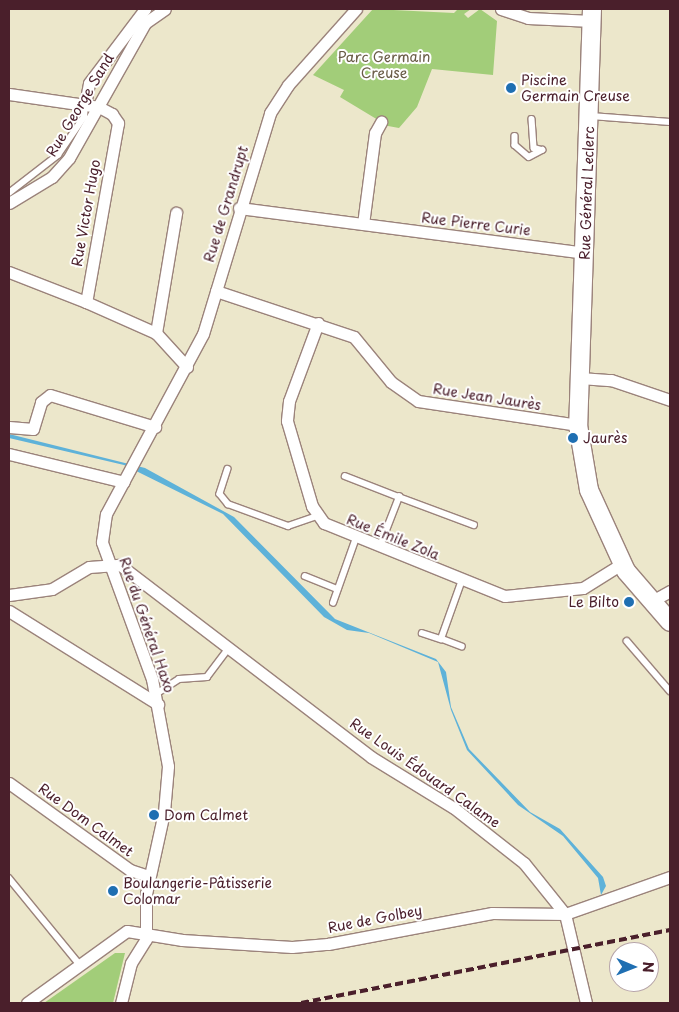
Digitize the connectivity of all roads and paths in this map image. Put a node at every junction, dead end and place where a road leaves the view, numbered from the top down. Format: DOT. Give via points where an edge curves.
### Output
graph roads {
  1 [pos="145,9"];
  2 [pos="163,9"];
  3 [pos="355,9"];
  4 [pos="501,9"];
  5 [pos="592,15"];
  6 [pos="9,94"];
  7 [pos="85,104"];
  8 [pos="99,106"];
  9 [pos="589,116"];
  10 [pos="532,120"];
  11 [pos="381,122"];
  12 [pos="670,122"];
  13 [pos="515,136"];
  14 [pos="9,193"];
  15 [pos="9,203"];
  16 [pos="239,208"];
  17 [pos="176,213"];
  18 [pos="362,224"];
  19 [pos="586,253"];
  20 [pos="9,272"];
  21 [pos="216,290"];
  22 [pos="86,302"];
  23 [pos="318,323"];
  24 [pos="156,333"];
  25 [pos="187,367"];
  26 [pos="580,378"];
  27 [pos="670,400"];
  28 [pos="578,424"];
  29 [pos="9,427"];
  30 [pos="156,427"];
  31 [pos="9,454"];
  32 [pos="133,466"];
  33 [pos="228,468"];
  34 [pos="345,476"];
  35 [pos="124,482"];
  36 [pos="398,497"];
  37 [pos="317,516"];
  38 [pos="474,525"];
  39 [pos="356,538"];
  40 [pos="380,548"];
  41 [pos="623,563"];
  42 [pos="109,564"];
  43 [pos="305,576"];
  44 [pos="462,580"];
  45 [pos="338,589"];
  46 [pos="670,591"];
  47 [pos="9,595"];
  48 [pos="652,601"];
  49 [pos="333,602"];
  50 [pos="9,611"];
  51 [pos="670,622"];
  52 [pos="422,633"];
  53 [pos="441,639"];
  54 [pos="627,640"];
  55 [pos="462,647"];
  56 [pos="228,649"];
  57 [pos="670,691"];
  58 [pos="157,699"];
  59 [pos="9,782"];
  60 [pos="149,876"];
  61 [pos="670,877"];
  62 [pos="9,878"];
  63 [pos="565,914"];
  64 [pos="146,932"];
  65 [pos="82,968"];
  66 [pos="27,1003"];
  67 [pos="121,1003"];
  68 [pos="586,1003"];
  1 -- 7 [label="street" via="89,83"];
  2 -- 8 [label="street, Rue George Sand" via="146,23"];
  3 -- 16 [label="street, Rue de Grandrupt" via="288,85 270,113"];
  4 -- 5 [label="street" via="528,18"];
  5 -- 9 [label="main road, Rue Général Leclerc"];
  6 -- 7 [label="street"];
  7 -- 8 [label="street"];
  7 -- 14 [label="lane" via="84,117 58,155"];
  8 -- 15 [label="street, Rue George Sand" via="52,177"];
  8 -- 22 [label="street, Rue Victor Hugo" via="118,123"];
  9 -- 12 [label="lane"];
  9 -- 19 [label="main road, Rue Général Leclerc"];
  10 -- 13 [label="lane" via="534,148 542,150 529,157 515,145"];
  11 -- 18 [label="street" via="375,133"];
  16 -- 18 [label="street, Rue Pierre Curie"];
  16 -- 21 [label="street, Rue de Grandrupt"];
  17 -- 24 [label="street"];
  18 -- 19 [label="street, Rue Pierre Curie"];
  19 -- 26 [label="main road, Rue Général Leclerc"];
  20 -- 22 [label="street"];
  21 -- 23 [label="street, Rue Jean Jaurès"];
  21 -- 25 [label="street, Rue de Grandrupt"];
  22 -- 24 [label="street"];
  23 -- 28 [label="street, Rue Jean Jaurès" via="354,337 391,382 418,401"];
  23 -- 37 [label="street" via="287,408"];
  24 -- 25 [label="street"];
  25 -- 30 [label="street, Rue de Grandrupt"];
  26 -- 27 [label="street" via="611,380"];
  26 -- 28 [label="main road, Rue Général Leclerc"];
  28 -- 41 [label="main road, Rue Général Leclerc" via="589,490"];
  29 -- 30 [label="street" via="33,429 42,402 50,396"];
  30 -- 32 [label="street, Rue de Grandrupt"];
  31 -- 35 [label="street"];
  32 -- 35 [label="street, Rue du Général Haxo"];
  33 -- 37 [label="lane" via="220,494 228,504 288,526"];
  34 -- 36 [label="lane"];
  35 -- 42 [label="street, Rue du Général Haxo" via="106,514 101,535"];
  36 -- 38 [label="lane"];
  36 -- 40 [label="lane"];
  37 -- 39 [label="street, Rue Émile Zola" via="333,530"];
  39 -- 40 [label="street, Rue Émile Zola"];
  39 -- 45 [label="lane"];
  40 -- 44 [label="street, Rue Émile Zola"];
  41 -- 44 [label="street, Rue Émile Zola" via="584,588 516,596"];
  41 -- 48 [label="main road, Rue Général Leclerc"];
  42 -- 47 [label="street" via="90,567 52,589"];
  42 -- 56 [label="street, Rue Louis Édouard Calame" via="120,565"];
  42 -- 58 [label="street, Rue du Général Haxo"];
  43 -- 45 [label="lane"];
  44 -- 53 [label="lane"];
  45 -- 49 [label="lane"];
  46 -- 48 [label="street"];
  48 -- 51 [label="main road, Rue Général Leclerc"];
  50 -- 58 [label="street"];
  52 -- 53 [label="lane"];
  53 -- 55 [label="lane"];
  54 -- 57 [label="lane"];
  56 -- 58 [label="lane" via="207,677 179,678"];
  56 -- 63 [label="street, Rue Louis Édouard Calame" via="371,757 405,775 524,863"];
  58 -- 60 [label="street, Rue du Général Haxo" via="168,766 164,812"];
  59 -- 60 [label="street, Rue Dom Calmet" via="130,870"];
  60 -- 64 [label="street, Rue du Général Haxo"];
  61 -- 63 [label="street, Rue de Golbey"];
  62 -- 65 [label="lane"];
  63 -- 64 [label="street, Rue de Golbey" via="492,913 292,947 182,940"];
  63 -- 68 [label="street, Rue Louis Édouard Calame"];
  64 -- 65 [label="street, Rue de Golbey" via="127,931"];
  64 -- 67 [label="street, Rue du Général Haxo" via="144,944 131,963"];
  65 -- 66 [label="street, Rue de Golbey"];
}
